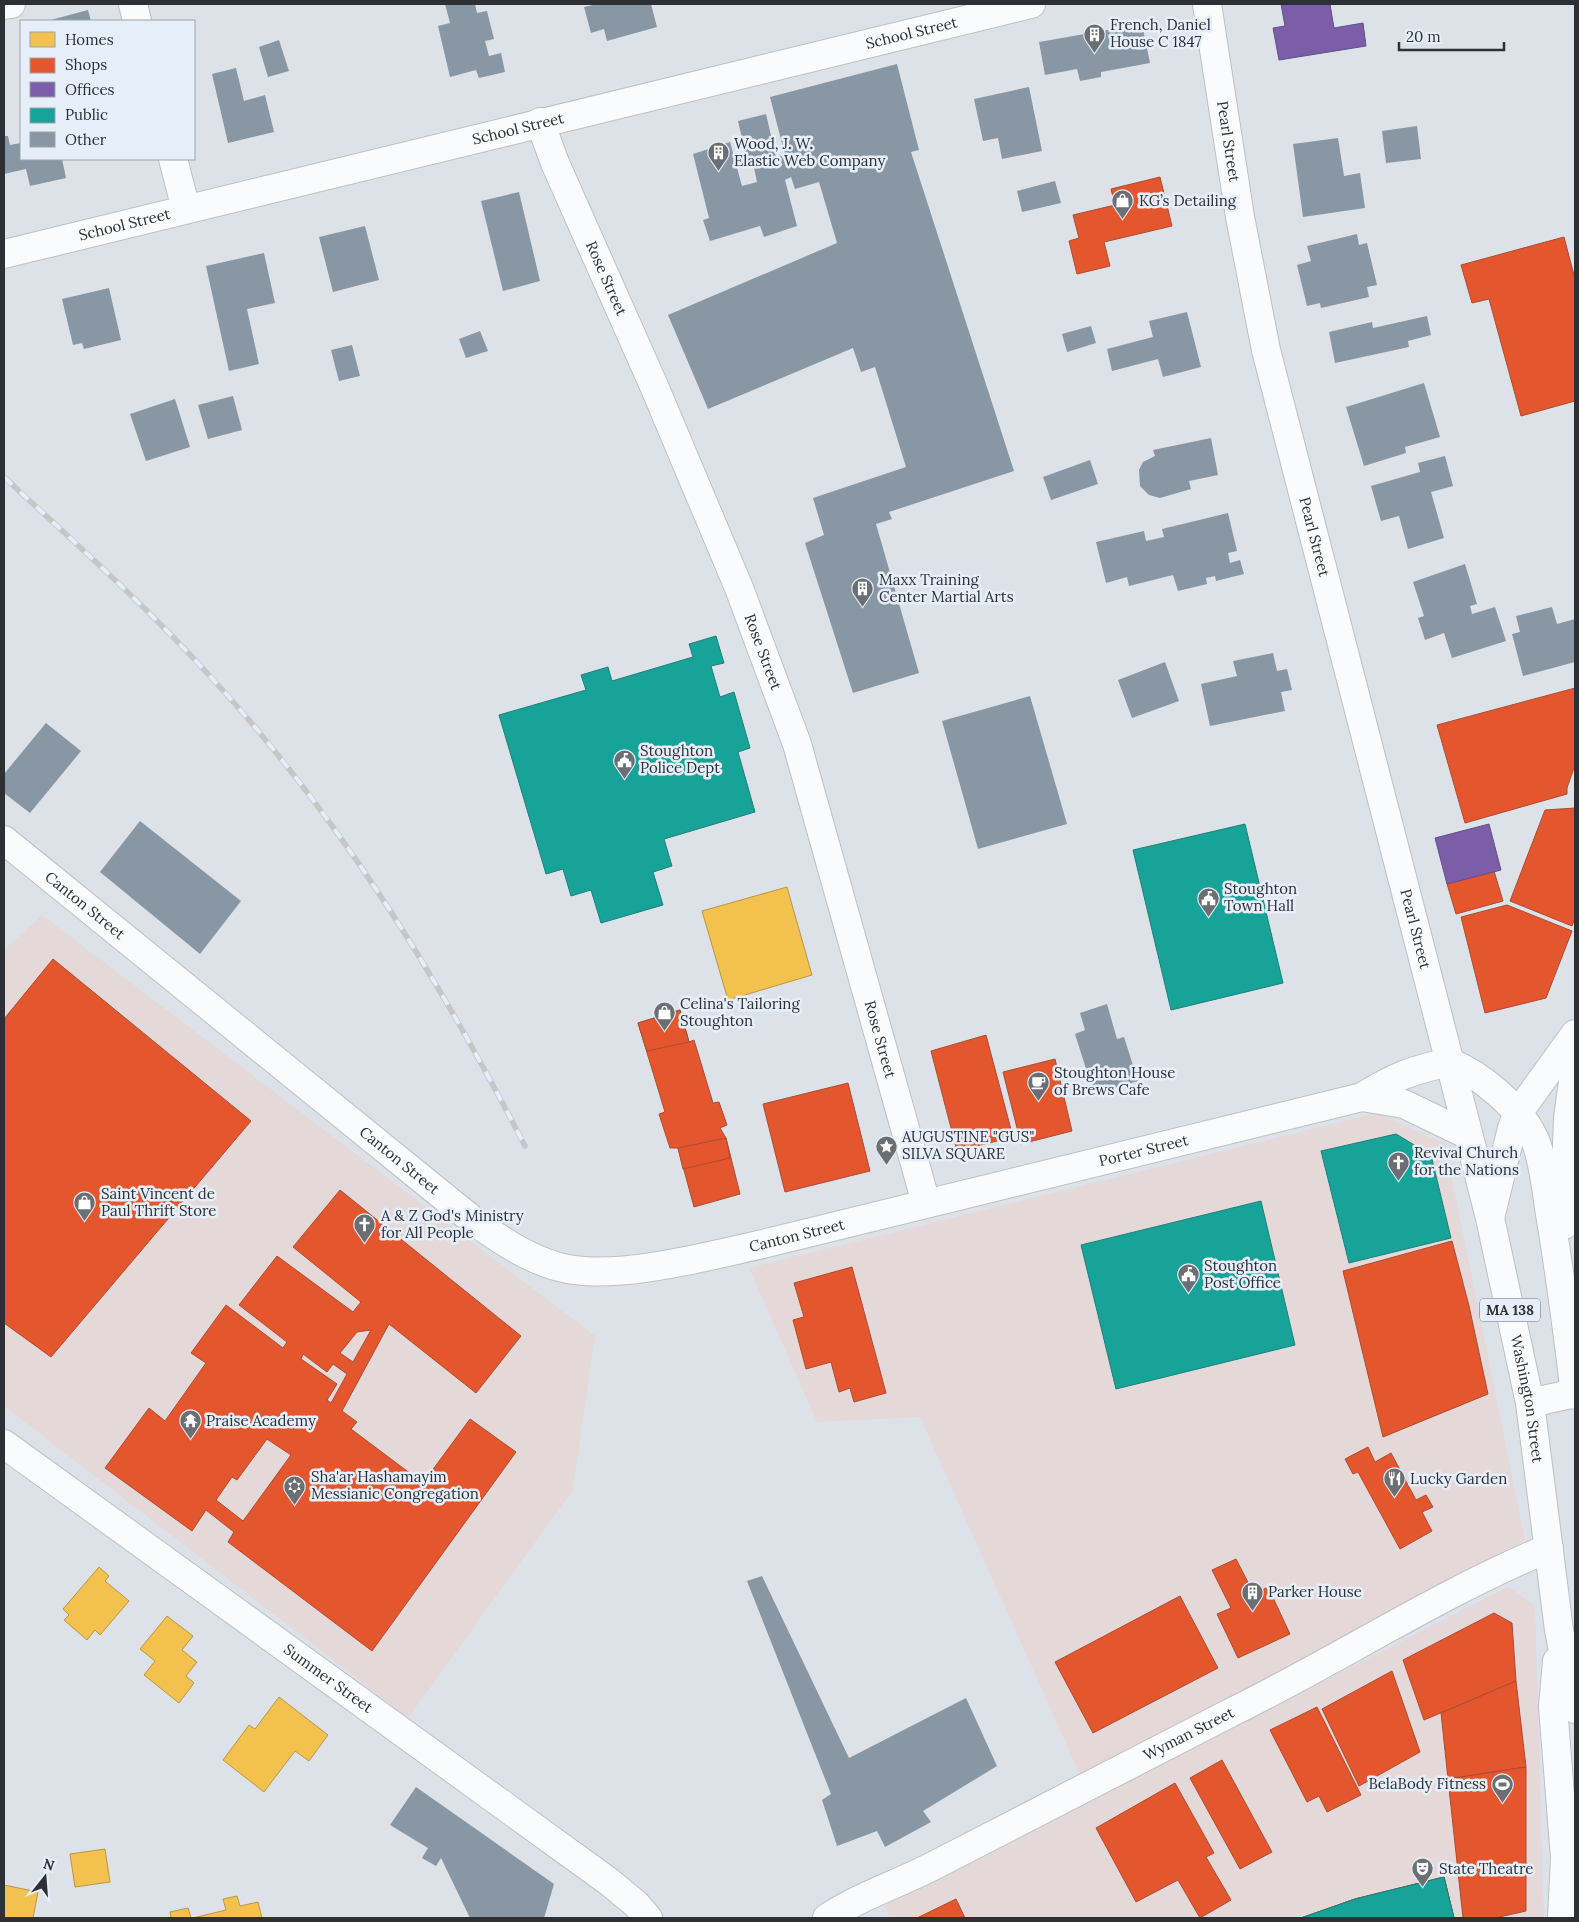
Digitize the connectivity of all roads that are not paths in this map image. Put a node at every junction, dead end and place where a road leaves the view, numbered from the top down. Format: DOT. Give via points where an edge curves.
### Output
graph roads {
  1 [pos="11,4"];
  2 [pos="133,4"];
  3 [pos="1031,4"];
  4 [pos="1207,4"];
  5 [pos="4,6"];
  6 [pos="137,20"];
  7 [pos="540,122"];
  8 [pos="173,160"];
  9 [pos="186,209"];
  10 [pos="4,254"];
  11 [pos="4,840"];
  12 [pos="1575,1034"];
  13 [pos="1449,1062"];
  14 [pos="1575,1067"];
  15 [pos="1362,1097"];
  16 [pos="1518,1113"];
  17 [pos="1468,1135"];
  18 [pos="926,1202"];
  19 [pos="1490,1218"];
  20 [pos="1562,1286"];
  21 [pos="1575,1394"];
  22 [pos="1530,1403"];
  23 [pos="4,1444"];
  24 [pos="1549,1548"];
  25 [pos="1559,1630"];
  26 [pos="1574,1701"];
  27 [pos="648,1918"];
  28 [pos="827,1918"];
  29 [pos="1562,1918"];
  1 -- 5 [label="main road"];
  2 -- 6 [label="main road"];
  3 -- 7 [label="main road, School Street"];
  4 -- 13 [label="main road, Pearl Street" via="1244,245 1266,350"];
  7 -- 9 [label="main road, School Street"];
  7 -- 18 [label="main road, Rose Street" via="739,588 798,744"];
  8 -- 9 [label="main road"];
  9 -- 10 [label="main road, School Street"];
  11 -- 18 [label="main road, Canton Street" via="475,1222 542,1261 589,1271 678,1262"];
  12 -- 16 [label="main road, Washington Street / MA 138"];
  13 -- 15 [label="main road, Porter Street" via="1411,1070"];
  13 -- 16 [label="main road" via="1476,1075"];
  13 -- 17 [label="main road, Pearl Street / MA 138"];
  14 -- 20 [label="main road" via="1568,1118"];
  15 -- 17 [label="main road, Porter Street" via="1404,1104"];
  15 -- 18 [label="main road, Porter Street"];
  16 -- 19 [label="main road, Washington Street / MA 138"];
  16 -- 20 [label="main road" via="1535,1140"];
  17 -- 19 [label="main road, Pearl Street / MA 138"];
  19 -- 22 [label="main road, Washington Street / MA 138"];
  20 -- 21 [label="main road"];
  21 -- 22 [label="main road"];
  22 -- 24 [label="main road, Washington Street / MA 138"];
  23 -- 27 [label="main road, Summer Street" via="608,1881"];
  24 -- 25 [label="main road, Washington Street / MA 138"];
  24 -- 28 [label="main road, Wyman Street" via="1470,1584 1248,1704"];
  25 -- 26 [label="main road, Washington Street / MA 138"];
  25 -- 29 [label="main road, Washington Street / MA 138" via="1553,1707 1565,1858"];
}
